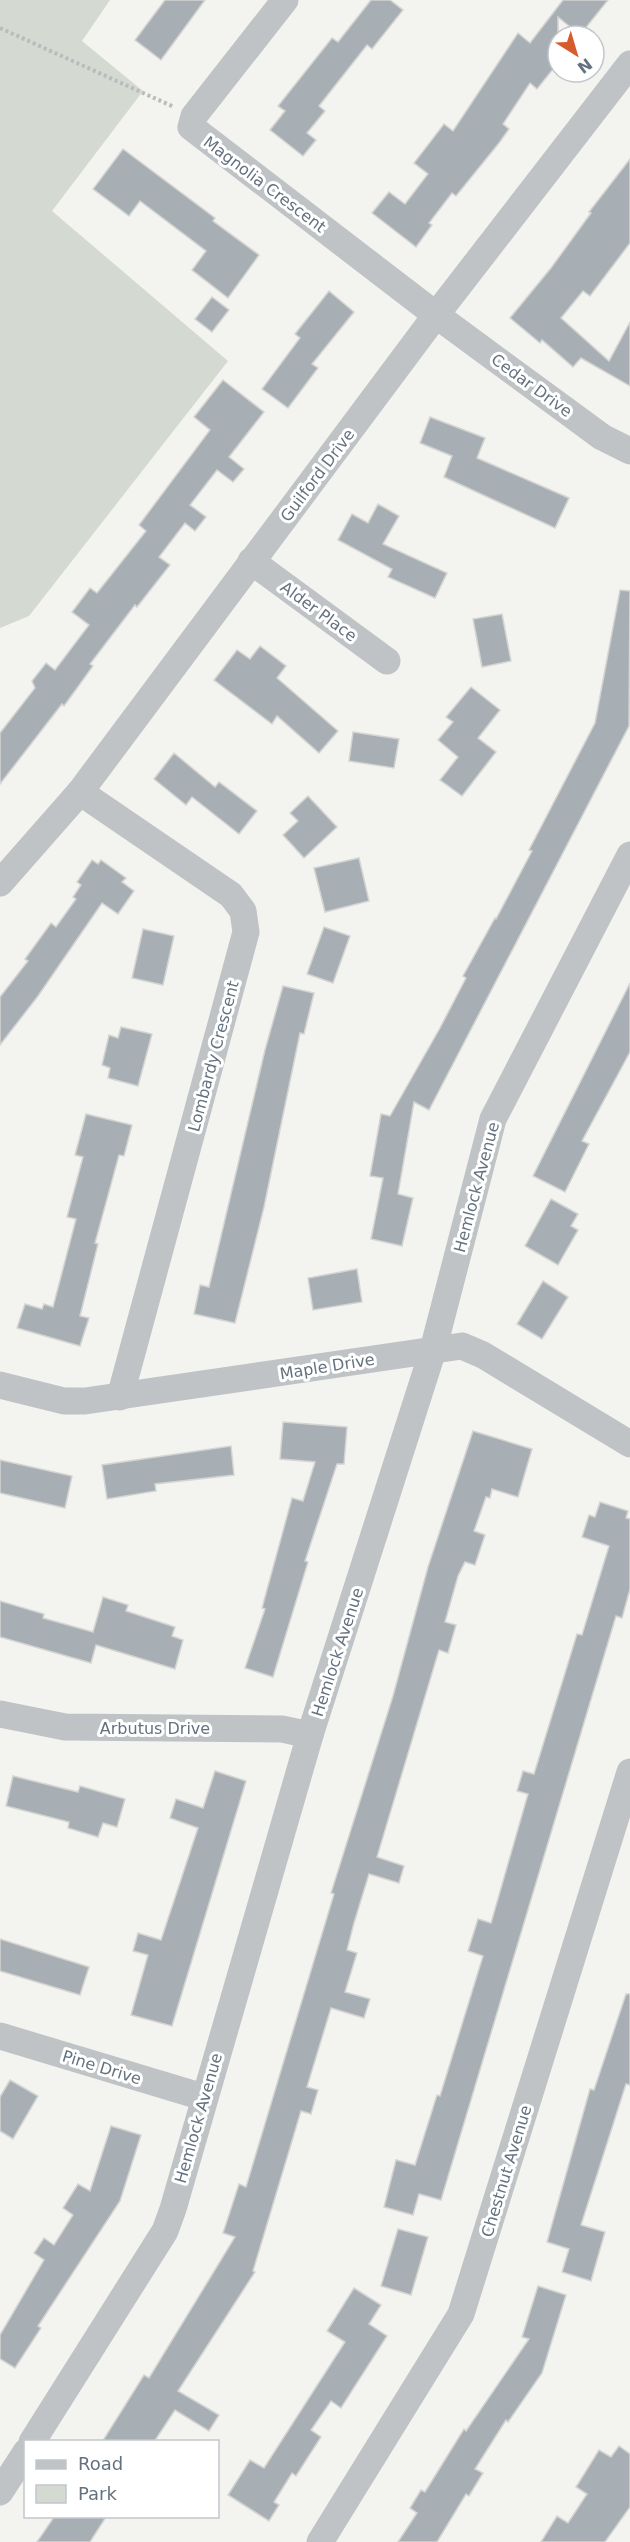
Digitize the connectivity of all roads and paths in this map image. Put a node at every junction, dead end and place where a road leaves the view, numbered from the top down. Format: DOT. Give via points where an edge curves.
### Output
graph roads {
  1 [pos="285,0"];
  2 [pos="0,28"];
  3 [pos="630,64"];
  4 [pos="194,116"];
  5 [pos="436,315"];
  6 [pos="630,451"];
  7 [pos="251,561"];
  8 [pos="387,661"];
  9 [pos="80,792"];
  10 [pos="630,855"];
  11 [pos="0,883"];
  12 [pos="433,1350"];
  13 [pos="0,1385"];
  14 [pos="120,1397"];
  15 [pos="630,1444"];
  16 [pos="0,1714"];
  17 [pos="310,1736"];
  18 [pos="630,1772"];
  19 [pos="0,2037"];
  20 [pos="203,2097"];
  21 [pos="33,2440"];
  22 [pos="24,2455"];
  23 [pos="0,2492"];
  24 [pos="320,2542"];
  1 -- 4 [label="street, Magnolia Crescent"];
  2 -- 4 [label="path"];
  3 -- 5 [label="street, Guilford Drive"];
  4 -- 5 [label="street, Magnolia Crescent" via="192,127 201,135"];
  5 -- 6 [label="street, Cedar Drive" via="602,437"];
  5 -- 7 [label="street, Guilford Drive"];
  7 -- 8 [label="street, Alder Place"];
  7 -- 9 [label="street, Guilford Drive"];
  9 -- 11 [label="street, Guilford Drive"];
  9 -- 14 [label="street, Lombardy Crescent" via="231,895 243,911 246,932"];
  10 -- 12 [label="street, Hemlock Avenue" via="493,1119"];
  12 -- 14 [label="street, Maple Drive"];
  12 -- 15 [label="street, Maple Drive" via="462,1346 483,1355"];
  12 -- 17 [label="street, Hemlock Avenue"];
  13 -- 14 [label="street, Maple Drive" via="64,1401"];
  16 -- 17 [label="street, Arbutus Drive" via="64,1727 282,1729"];
  17 -- 20 [label="street, Hemlock Avenue"];
  18 -- 24 [label="street, Chestnut Avenue" via="461,2314"];
  19 -- 20 [label="street, Pine Drive"];
  20 -- 21 [label="street, Hemlock Avenue" via="165,2231"];
  22 -- 23 [label="street"];
}
